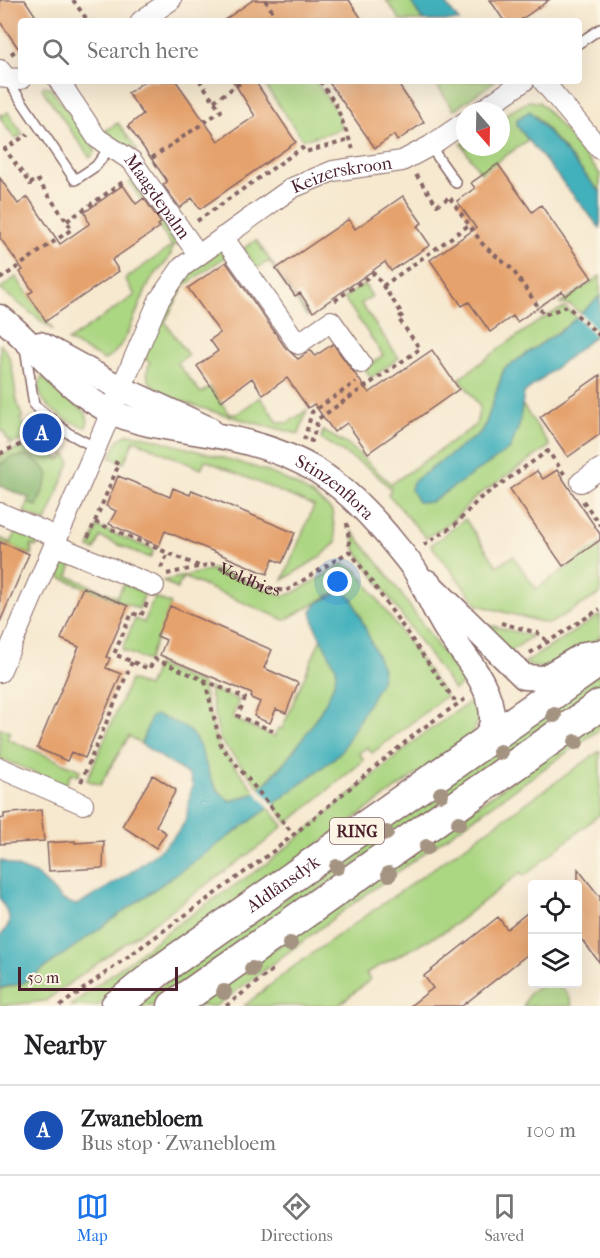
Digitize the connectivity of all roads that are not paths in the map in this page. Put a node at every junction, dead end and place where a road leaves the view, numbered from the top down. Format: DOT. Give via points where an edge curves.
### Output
graph roads {
  1 [pos="171,0"];
  2 [pos="145,18"];
  3 [pos="600,29"];
  4 [pos="582,41"];
  5 [pos="9,76"];
  6 [pos="61,84"];
  7 [pos="520,84"];
  8 [pos="546,84"];
  9 [pos="494,102"];
  10 [pos="456,128"];
  11 [pos="430,146"];
  12 [pos="110,147"];
  13 [pos="600,149"];
  14 [pos="456,183"];
  15 [pos="223,237"];
  16 [pos="198,254"];
  17 [pos="0,317"];
  18 [pos="23,335"];
  19 [pos="361,363"];
  20 [pos="120,388"];
  21 [pos="110,411"];
  22 [pos="228,438"];
  23 [pos="95,451"];
  24 [pos="600,469"];
  25 [pos="577,485"];
  26 [pos="0,513"];
  27 [pos="56,541"];
  28 [pos="410,564"];
  29 [pos="156,581"];
  30 [pos="600,652"];
  31 [pos="600,661"];
  32 [pos="0,672"];
  33 [pos="600,705"];
  34 [pos="484,741"];
  35 [pos="0,768"];
  36 [pos="78,802"];
  37 [pos="116,1006"];
  38 [pos="173,1006"];
  1 -- 2 [label="street"];
  3 -- 4 [label="lane"];
  5 -- 12 [label="lane, Maagdepalm" via="75,180 96,166"];
  6 -- 12 [label="street, Maagdepalm" via="97,138"];
  7 -- 9 [label="street"];
  8 -- 13 [label="street"];
  10 -- 11 [label="street, Keizerskroon"];
  11 -- 14 [label="lane"];
  11 -- 15 [label="street, Keizerskroon" via="408,158 333,171 306,180"];
  12 -- 16 [label="street, Maagdepalm" via="132,161"];
  15 -- 16 [label="street, Keizerskroon"];
  15 -- 19 [label="street" via="298,344 331,321"];
  16 -- 20 [label="street, Keizerskroon" via="182,267 159,300"];
  17 -- 18 [label="street, Stinzenflora"];
  18 -- 20 [label="street, Stinzenflora"];
  18 -- 21 [label="street, Stinzenflora" via="57,371"];
  18 -- 23 [label="lane" via="32,400 68,434"];
  20 -- 21 [label="street, Keizerskroon"];
  20 -- 22 [label="street, Stinzenflora"];
  21 -- 22 [label="street, Stinzenflora" via="174,430"];
  21 -- 23 [label="street, Keizerskroon"];
  22 -- 28 [label="street, Stinzenflora" via="298,460 343,487"];
  23 -- 27 [label="street, Keizerskroon"];
  24 -- 25 [label="street"];
  26 -- 27 [label="street"];
  27 -- 29 [label="street" via="80,556"];
  27 -- 32 [label="street, Keizerskroon"];
  28 -- 30 [label="street, Stinzenflora" via="524,677 544,678 585,654"];
  28 -- 34 [label="street, Stinzenflora" via="441,622 483,686 492,722"];
  31 -- 34 [label="main road, Aldlânsdyk / RING"];
  33 -- 38 [label="main road, Aldlânsdyk / RING"];
  34 -- 37 [label="main road, Aldlânsdyk / RING" via="159,971"];
  35 -- 36 [label="street"];
}
